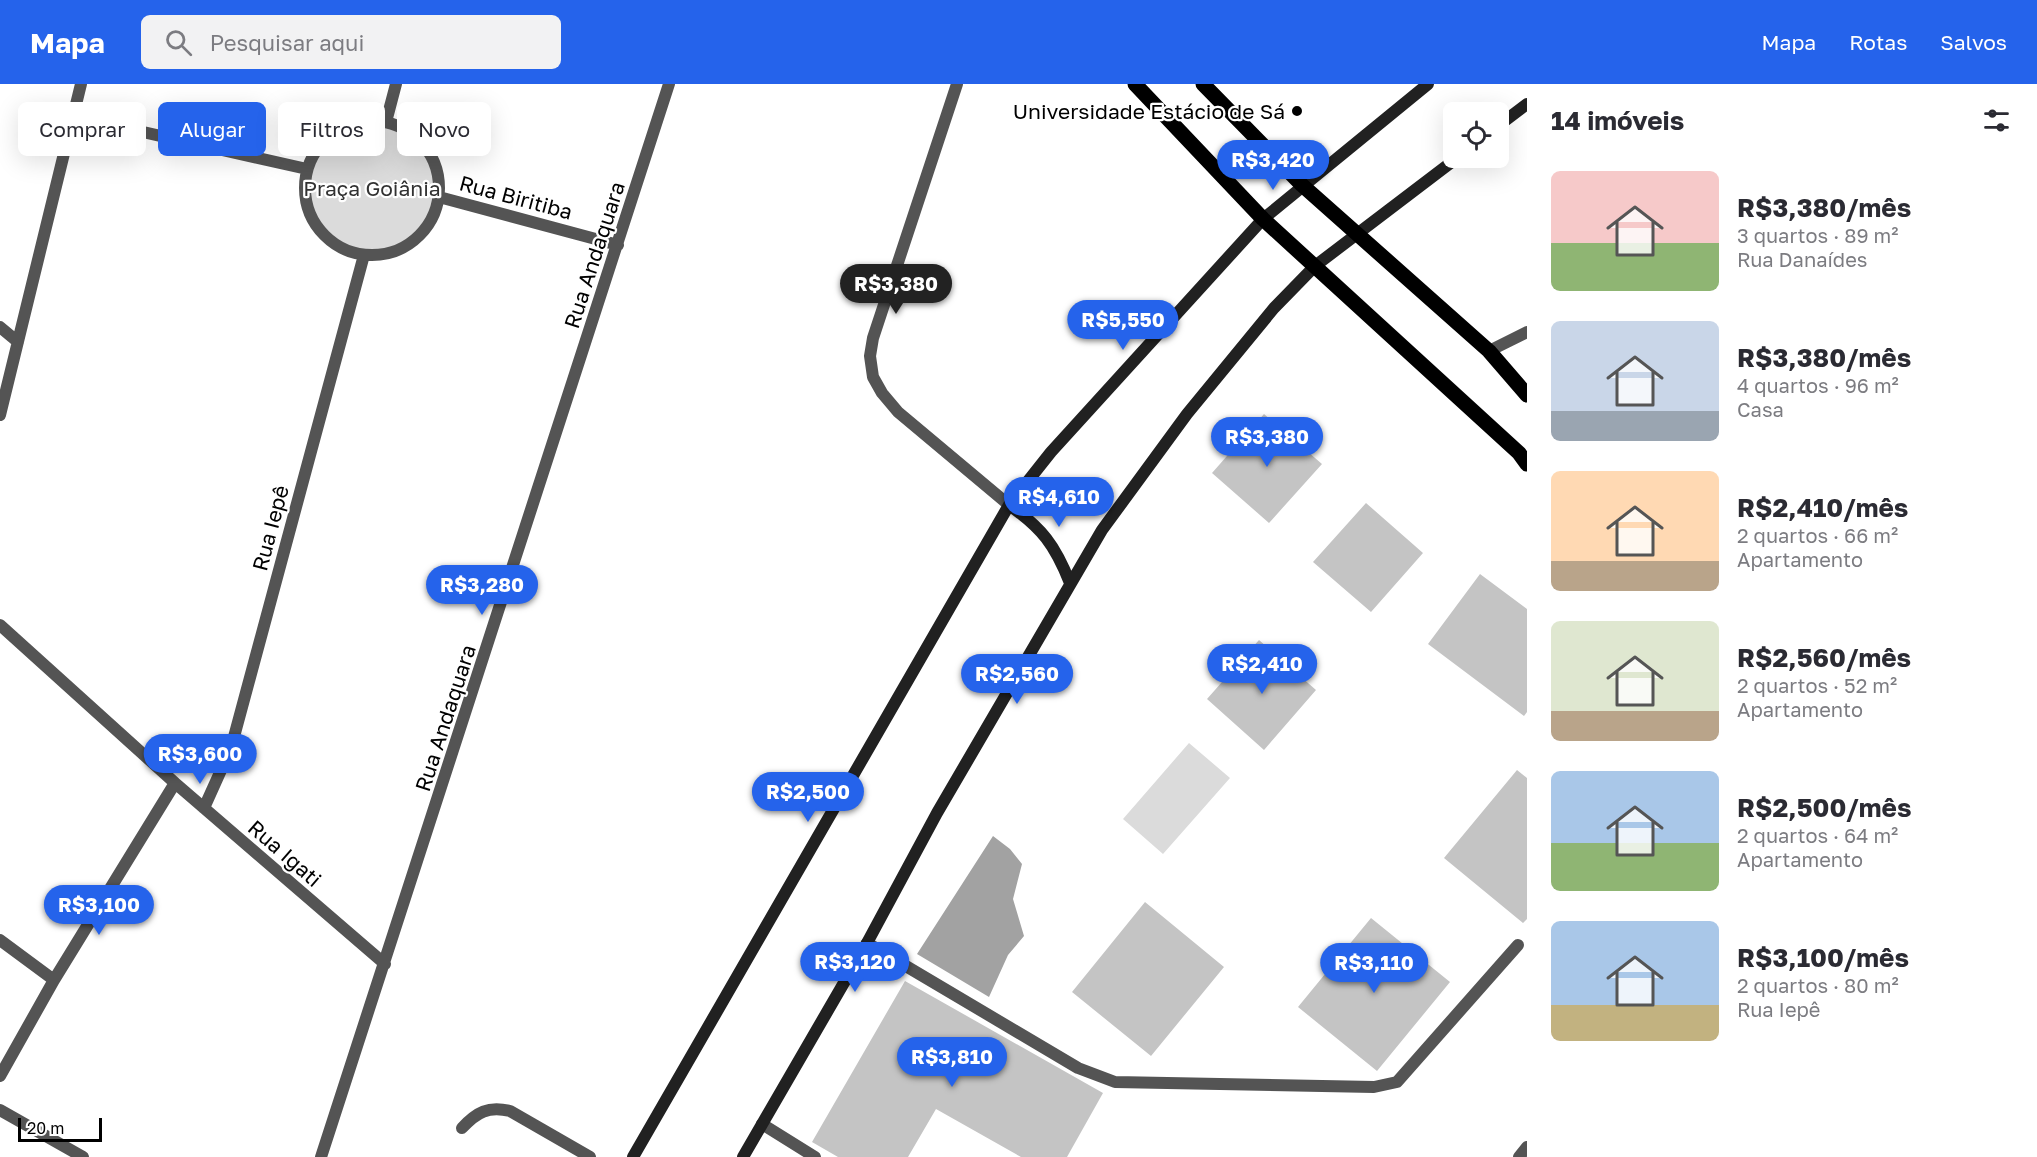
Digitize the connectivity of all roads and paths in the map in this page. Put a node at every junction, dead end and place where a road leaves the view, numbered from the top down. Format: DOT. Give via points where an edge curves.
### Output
graph roads {
  1 [pos="81,84"];
  2 [pos="396,84"];
  3 [pos="669,84"];
  4 [pos="957,84"];
  5 [pos="1135,84"];
  6 [pos="1203,84"];
  7 [pos="1428,84"];
  8 [pos="76,102"];
  9 [pos="1527,104"];
  10 [pos="1509,118"];
  11 [pos="386,122"];
  12 [pos="146,133"];
  13 [pos="62,156"];
  14 [pos="1444,168"];
  15 [pos="307,169"];
  16 [pos="1302,185"];
  17 [pos="439,197"];
  18 [pos="1263,219"];
  19 [pos="1359,233"];
  20 [pos="618,245"];
  21 [pos="364,255"];
  22 [pos="1315,266"];
  23 [pos="0,327"];
  24 [pos="1527,332"];
  25 [pos="18,342"];
  26 [pos="1489,351"];
  27 [pos="1527,395"];
  28 [pos="0,415"];
  29 [pos="1524,455"];
  30 [pos="1009,505"];
  31 [pos="1070,583"];
  32 [pos="4,629"];
  33 [pos="0,642"];
  34 [pos="175,783"];
  35 [pos="204,808"];
  36 [pos="0,940"];
  37 [pos="867,943"];
  38 [pos="1518,945"];
  39 [pos="385,964"];
  40 [pos="54,980"];
  41 [pos="0,1076"];
  42 [pos="0,1110"];
  43 [pos="762,1124"];
  44 [pos="462,1128"];
  45 [pos="1527,1147"];
  46 [pos="83,1157"];
  47 [pos="321,1157"];
  48 [pos="590,1157"];
  49 [pos="633,1157"];
  50 [pos="743,1157"];
  51 [pos="815,1157"];
  52 [pos="1519,1157"];
  1 -- 8 [label="street"];
  2 -- 11 [label="street"];
  3 -- 20 [label="street, Rua Andaquara"];
  4 -- 30 [label="street" via="889,286 870,356 873,377 898,412"];
  5 -- 18 [label="main road"];
  6 -- 16 [label="main road"];
  7 -- 16 [label="main road"];
  9 -- 10 [label="main road"];
  11 -- 15 [label="street" via="365,121 338,130 316,151"];
  11 -- 17 [label="street" via="417,138 431,155"];
  12 -- 15 [label="street"];
  13 -- 25 [label="street"];
  14 -- 19 [label="main road"];
  15 -- 21 [label="street" via="305,192 310,214 322,233 339,246"];
  16 -- 18 [label="main road"];
  16 -- 19 [label="main road"];
  17 -- 20 [label="street, Rua Biritiba"];
  17 -- 21 [label="street" via="423,232 408,244 391,252"];
  18 -- 22 [label="main road"];
  18 -- 30 [label="main road" via="1051,452"];
  19 -- 22 [label="main road"];
  19 -- 26 [label="main road"];
  20 -- 39 [label="street, Rua Andaquara"];
  21 -- 35 [label="street, Rua Iepê" via="231,748"];
  22 -- 29 [label="main road"];
  22 -- 31 [label="main road" via="1274,308 1187,414 1102,530"];
  23 -- 25 [label="street"];
  24 -- 26 [label="street"];
  25 -- 28 [label="street"];
  26 -- 27 [label="main road"];
  30 -- 31 [label="main road" via="1046,535 1057,550"];
  30 -- 49 [label="main road"];
  31 -- 37 [label="main road"];
  32 -- 33 [label="street"];
  32 -- 34 [label="street, Rua Igati"];
  34 -- 35 [label="street, Rua Igati"];
  34 -- 40 [label="street"];
  35 -- 39 [label="street, Rua Igati"];
  36 -- 40 [label="street"];
  37 -- 38 [label="street" via="1078,1068 1115,1082 1374,1087 1397,1082"];
  37 -- 43 [label="main road"];
  39 -- 47 [label="street, Rua Andaquara"];
  40 -- 41 [label="street"];
  42 -- 46 [label="street"];
  43 -- 50 [label="main road"];
  43 -- 51 [label="street"];
  44 -- 48 [label="street" via="477,1112 496,1108 510,1111"];
  45 -- 52 [label="street"];
}
